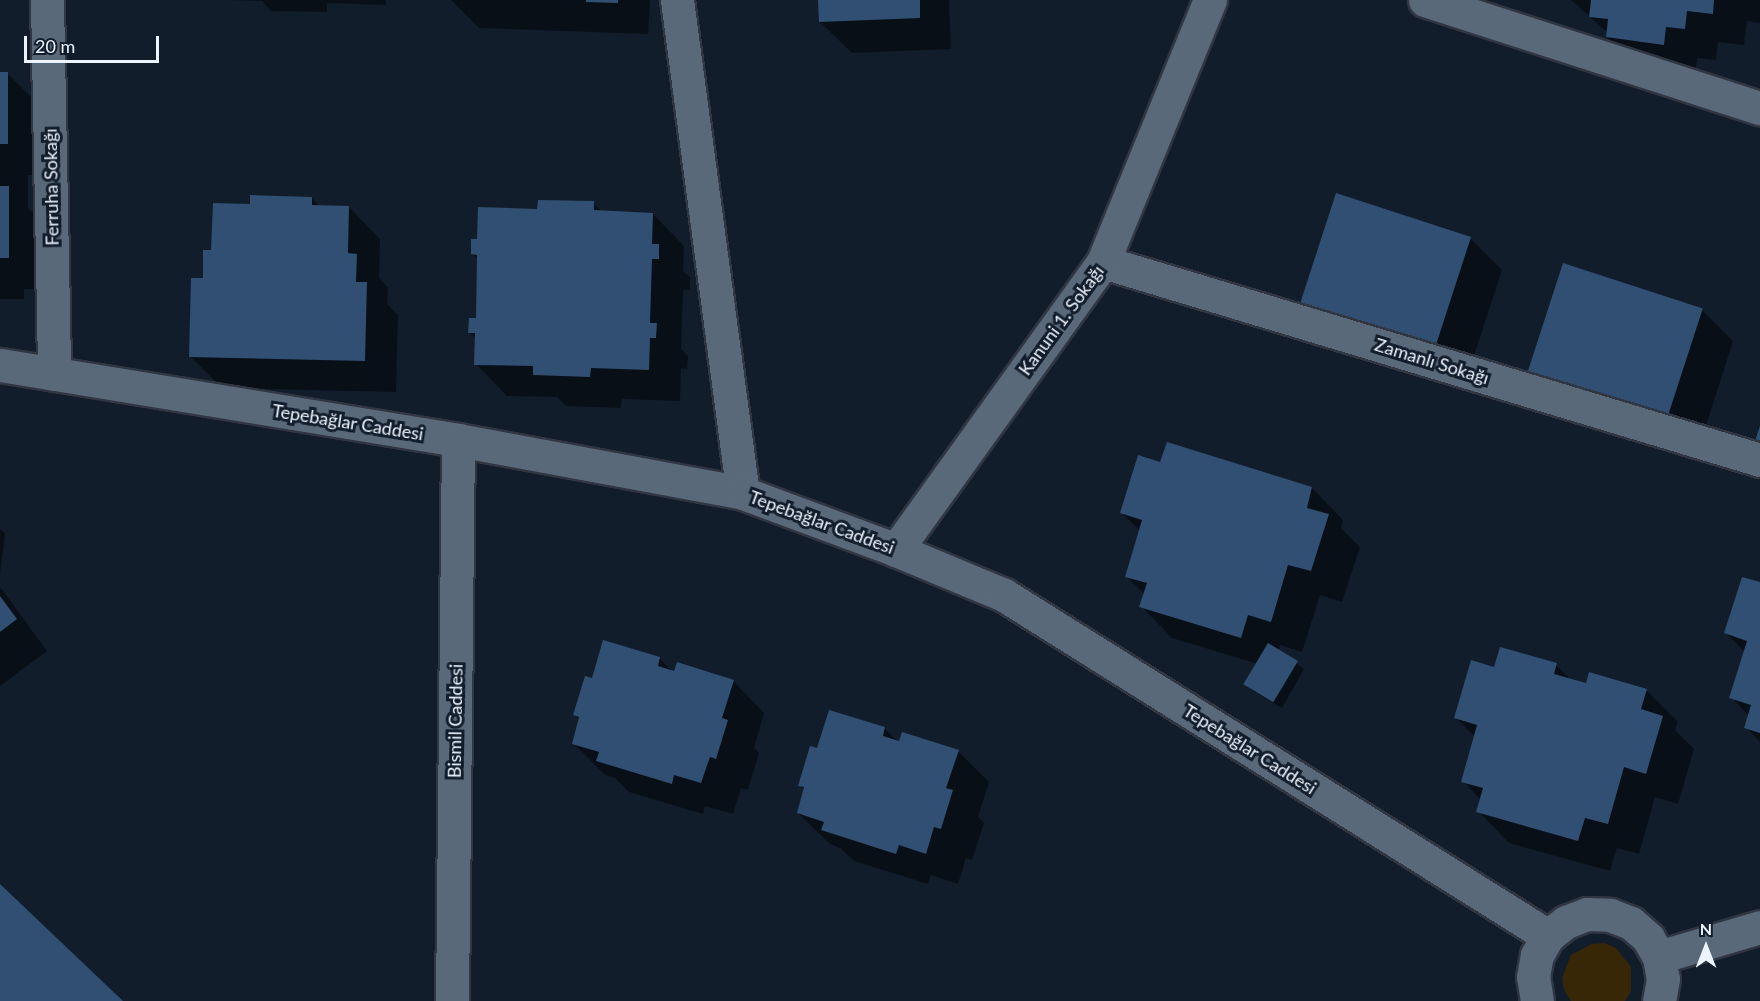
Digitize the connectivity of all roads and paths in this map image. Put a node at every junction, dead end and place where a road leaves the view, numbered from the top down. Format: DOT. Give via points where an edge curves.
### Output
graph roads {
  1 [pos="47,0"];
  2 [pos="677,0"];
  3 [pos="1210,0"];
  4 [pos="1425,0"];
  5 [pos="1760,108"];
  6 [pos="1104,262"];
  7 [pos="0,365"];
  8 [pos="54,374"];
  9 [pos="458,440"];
  10 [pos="1760,460"];
  11 [pos="742,493"];
  12 [pos="896,550"];
  13 [pos="1760,927"];
  14 [pos="1548,936"];
  15 [pos="1659,957"];
  16 [pos="452,1001"];
  17 [pos="1537,1001"];
  18 [pos="1659,1001"];
  1 -- 8 [label="street, Ferruha Sokağı"];
  2 -- 11 [label="street"];
  3 -- 6 [label="street, Kanuni 1. Sokağı"];
  4 -- 5 [label="street"];
  6 -- 10 [label="street, Zamanlı Sokağı"];
  6 -- 12 [label="street, Kanuni 1. Sokağı"];
  7 -- 8 [label="street, Tepebağlar Caddesi"];
  8 -- 9 [label="street, Tepebağlar Caddesi"];
  9 -- 11 [label="street, Tepebağlar Caddesi"];
  9 -- 16 [label="street, Bismil Caddesi"];
  11 -- 12 [label="street, Tepebağlar Caddesi"];
  12 -- 14 [label="street, Tepebağlar Caddesi" via="1004,595"];
  13 -- 15 [label="street"];
  14 -- 15 [label="street" via="1566,922 1587,914 1610,915 1631,922 1648,938"];
  14 -- 17 [label="street" via="1537,956 1533,977"];
  15 -- 18 [label="street" via="1663,980"];
}
